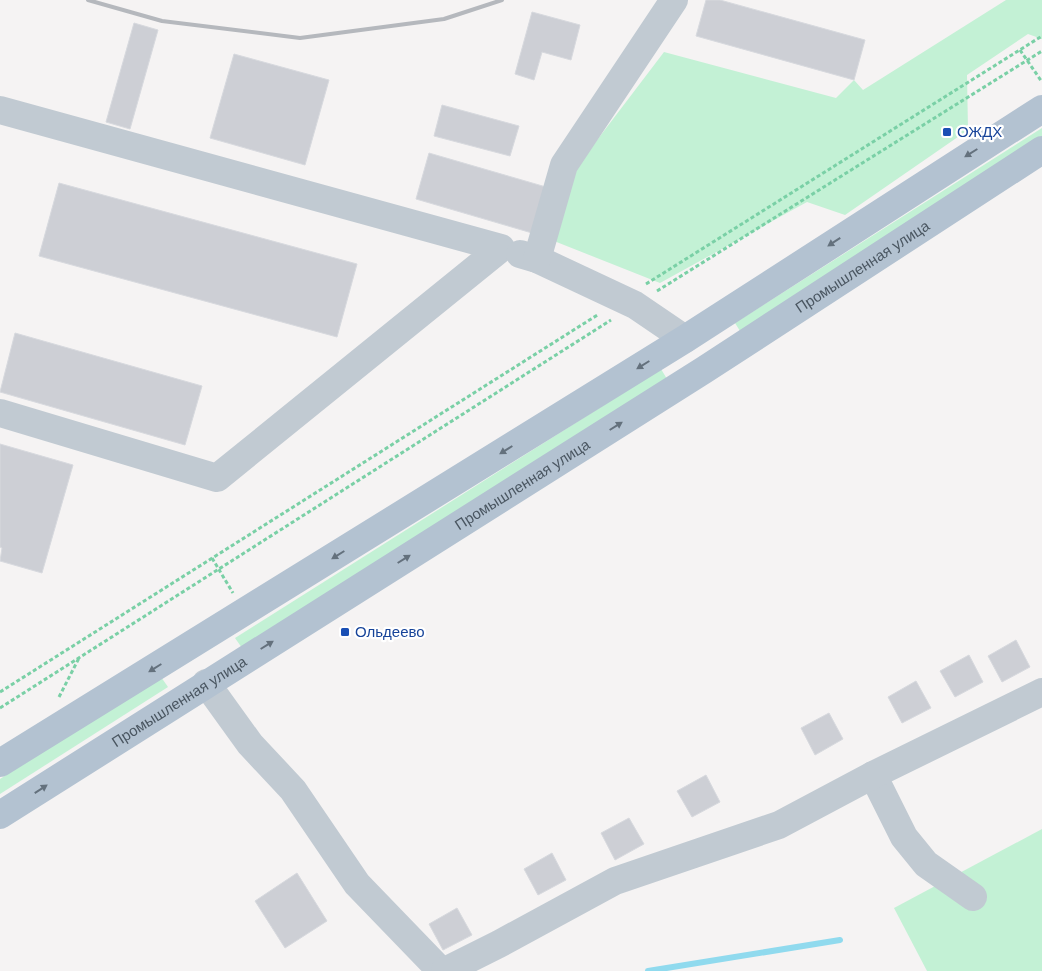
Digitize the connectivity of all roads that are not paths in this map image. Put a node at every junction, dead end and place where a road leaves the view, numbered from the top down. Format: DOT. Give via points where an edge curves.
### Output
graph roads {
  1 [pos="674,0"];
  2 [pos="1042,109"];
  3 [pos="0,110"];
  4 [pos="1042,150"];
  5 [pos="501,248"];
  6 [pos="536,259"];
  7 [pos="685,339"];
  8 [pos="704,370"];
  9 [pos="0,413"];
  10 [pos="186,649"];
  11 [pos="206,684"];
  12 [pos="1042,692"];
  13 [pos="0,763"];
  14 [pos="873,776"];
  15 [pos="0,815"];
  16 [pos="973,897"];
  17 [pos="441,971"];
  18 [pos="445,971"];
  1 -- 6 [label="street" via="564,165"];
  2 -- 7 [label="main road, one-way"];
  3 -- 5 [label="street"];
  4 -- 8 [label="main road, Промышленная улица"];
  5 -- 6 [label="street"];
  5 -- 9 [label="street" via="217,478"];
  6 -- 7 [label="street" via="629,302"];
  7 -- 8 [label="main road"];
  7 -- 10 [label="main road, one-way"];
  11 -- 8 [label="main road, Промышленная улица, one-way"];
  10 -- 11 [label="main road"];
  10 -- 13 [label="main road, one-way"];
  15 -- 11 [label="main road, Промышленная улица, one-way"];
  11 -- 17 [label="street" via="250,744 293,790 357,884"];
  12 -- 14 [label="street"];
  14 -- 16 [label="street" via="904,837 926,864"];
  14 -- 18 [label="street" via="780,825 615,881"];
}
